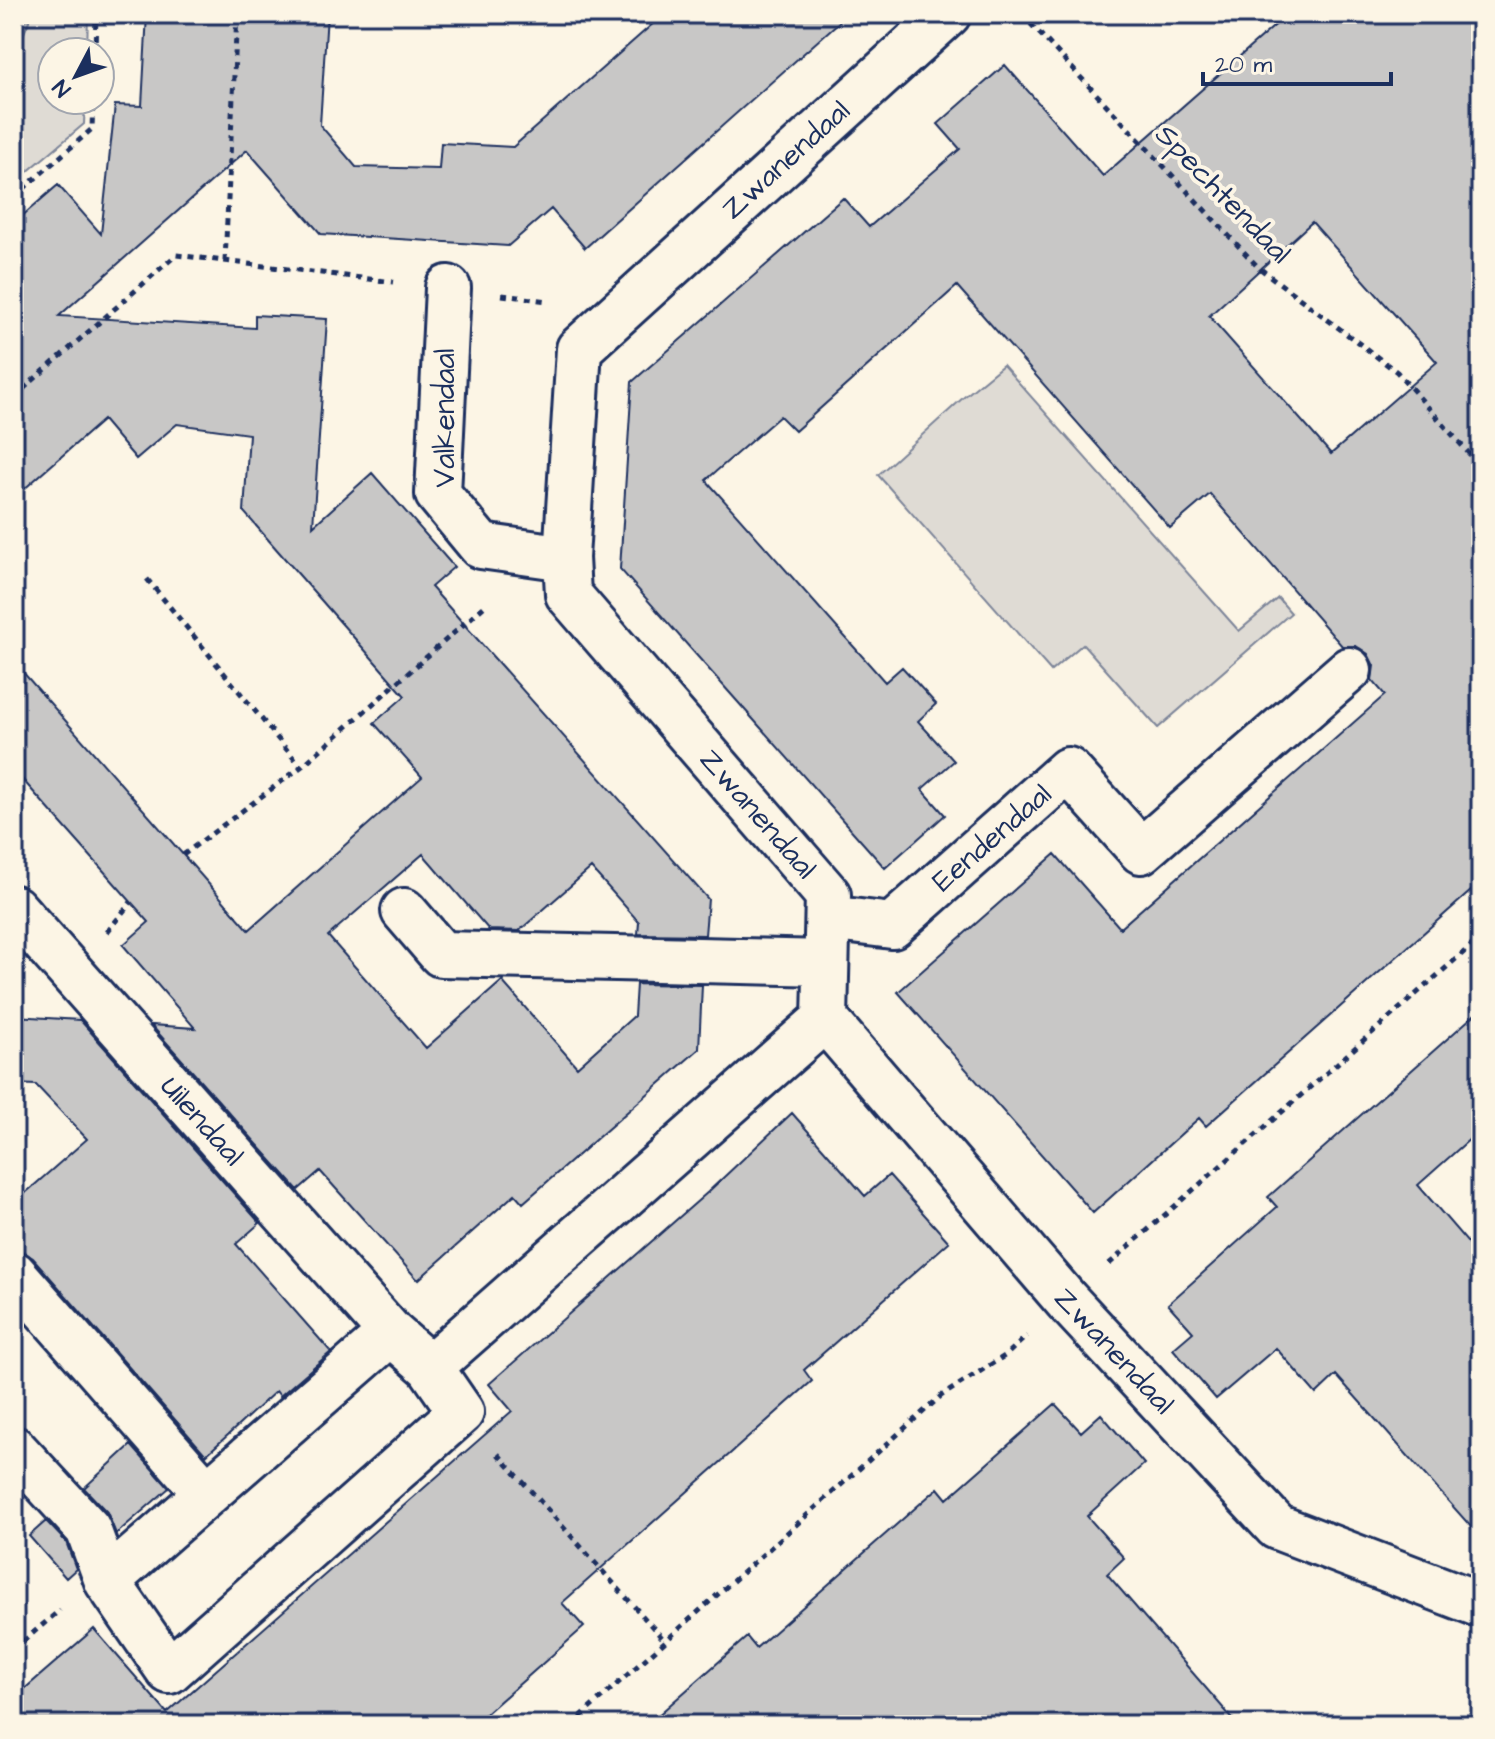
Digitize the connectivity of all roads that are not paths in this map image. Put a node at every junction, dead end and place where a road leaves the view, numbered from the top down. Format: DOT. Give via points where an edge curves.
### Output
graph roads {
  1 [pos="948,14"];
  2 [pos="448,288"];
  3 [pos="567,576"];
  4 [pos="1349,670"];
  5 [pos="14,908"];
  6 [pos="404,911"];
  7 [pos="828,918"];
  8 [pos="826,963"];
  9 [pos="825,1019"];
  10 [pos="14,1274"];
  11 [pos="391,1333"];
  12 [pos="430,1367"];
  13 [pos="14,1449"];
  14 [pos="207,1494"];
  15 [pos="107,1581"];
  16 [pos="1481,1605"];
  1 -- 3 [label="street, Zwanendaal" via="579,349"];
  2 -- 3 [label="street, Valkendaal" via="438,494 481,546"];
  3 -- 7 [label="street, Zwanendaal" via="828,895"];
  4 -- 7 [label="street, Eendendaal" via="1141,851 1068,770 892,926"];
  5 -- 11 [label="street, Uilendaal"];
  6 -- 8 [label="street" via="441,954"];
  7 -- 8 [label="street, Zwanendaal"];
  8 -- 9 [label="street, Zwanendaal"];
  9 -- 12 [label="street"];
  9 -- 16 [label="street, Zwanendaal" via="1067,1301 1277,1527"];
  10 -- 14 [label="street"];
  11 -- 12 [label="street, Uilendaal"];
  11 -- 14 [label="street"];
  12 -- 15 [label="street, Uilendaal" via="461,1412 169,1671"];
  13 -- 15 [label="street" via="88,1529"];
  14 -- 15 [label="street"];
}
